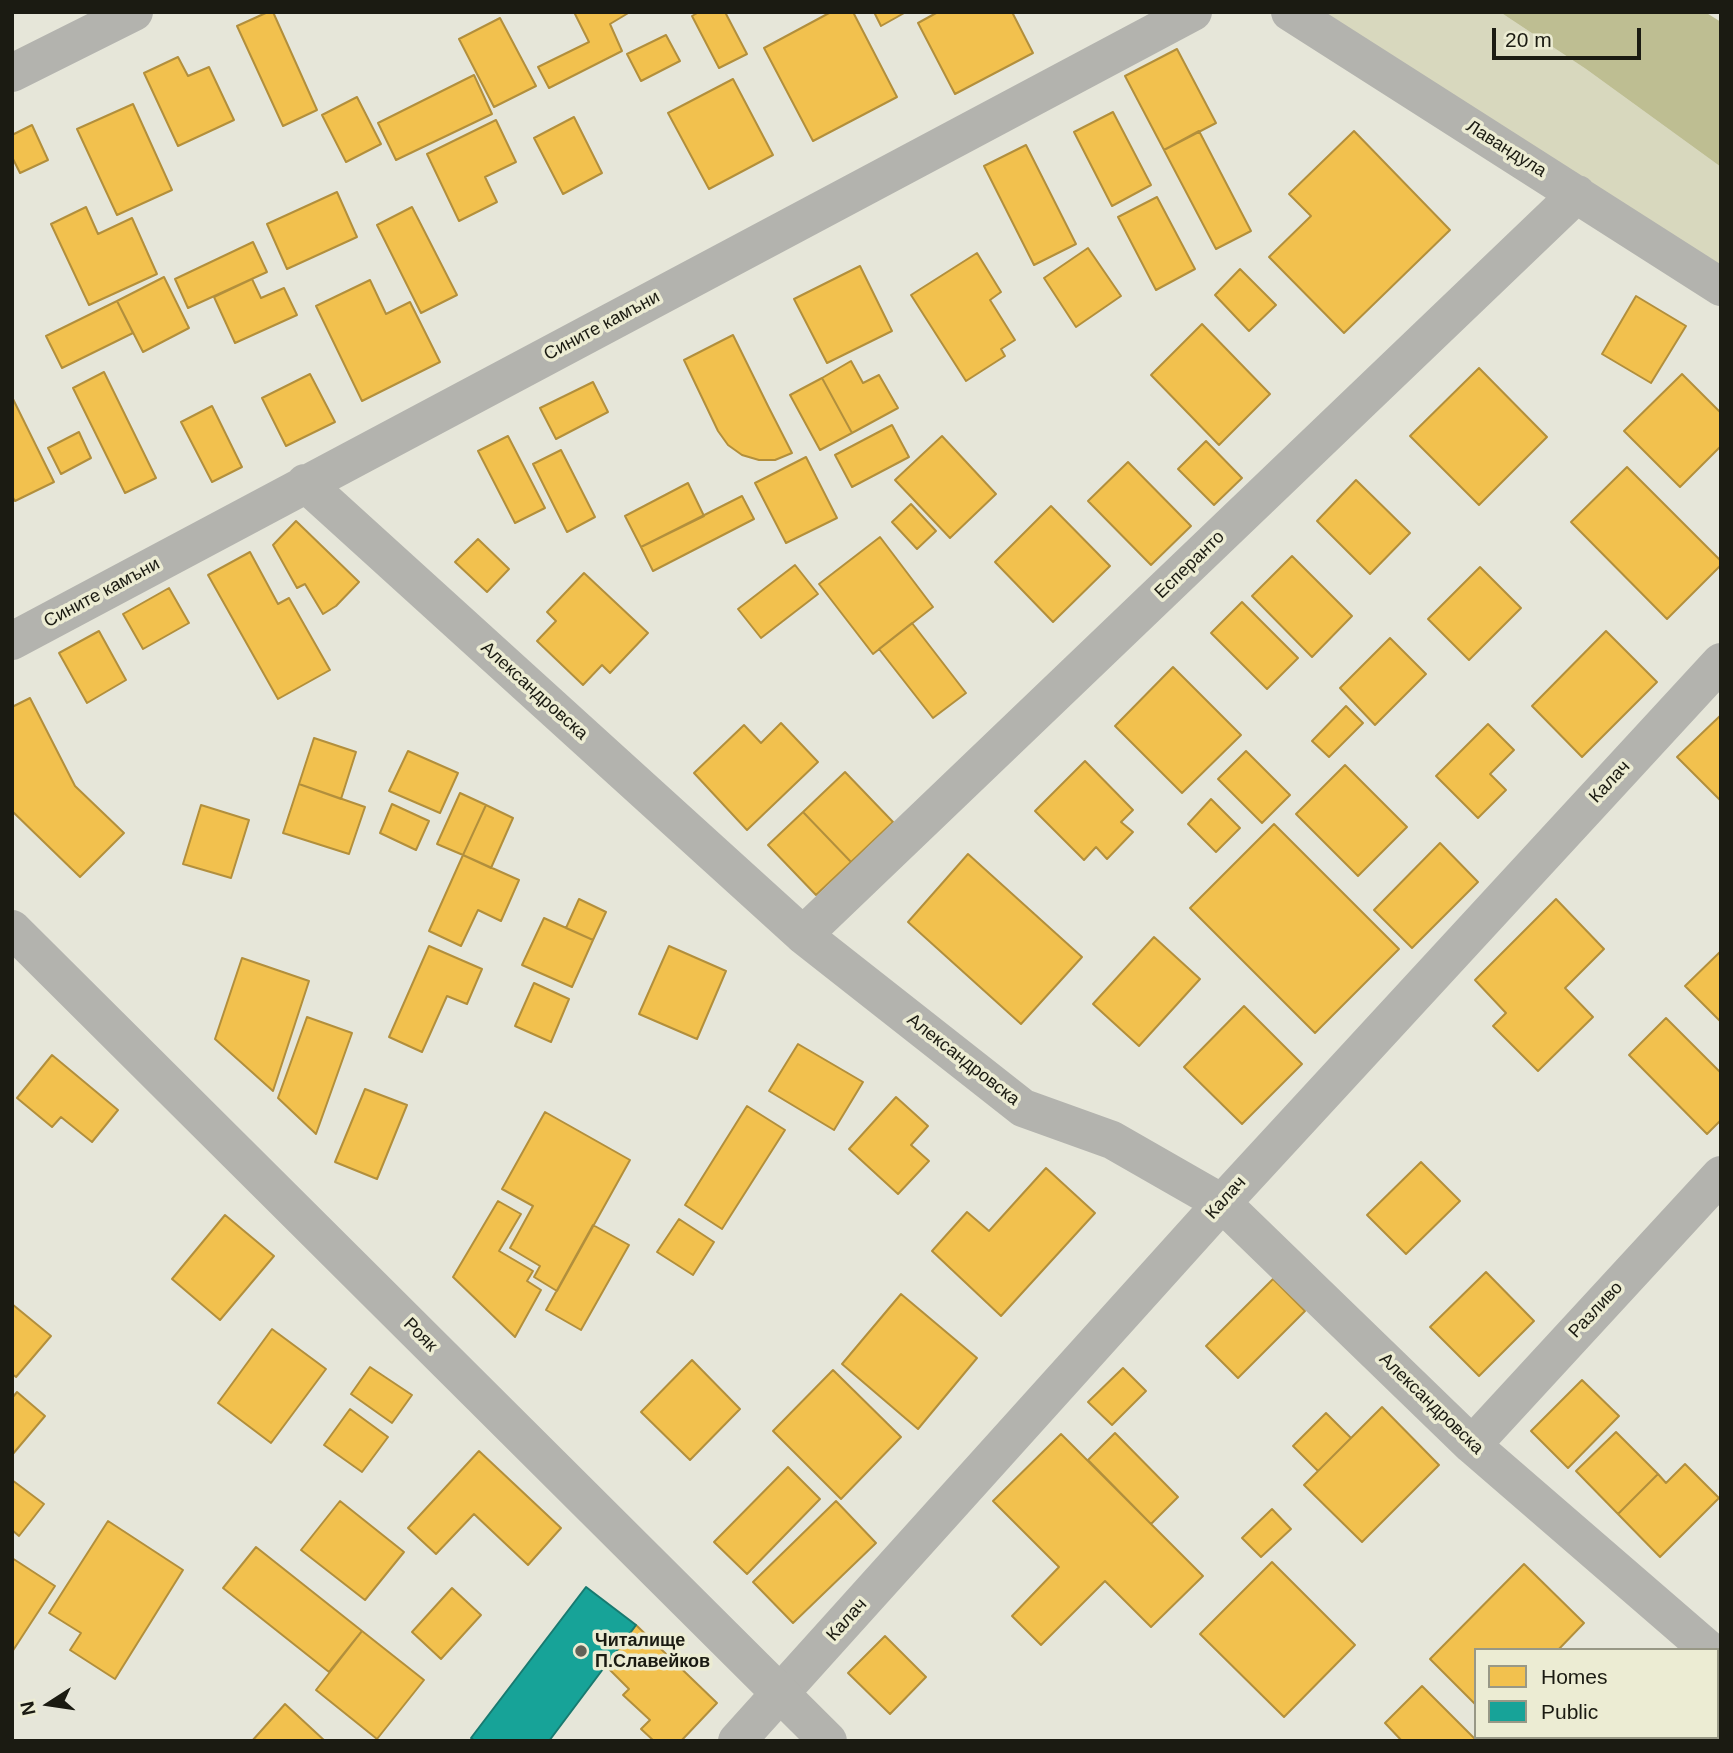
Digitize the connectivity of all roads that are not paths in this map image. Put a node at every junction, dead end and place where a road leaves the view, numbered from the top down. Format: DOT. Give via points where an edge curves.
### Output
graph roads {
  1 [pos="134,12"];
  2 [pos="1193,12"];
  3 [pos="1290,12"];
  4 [pos="12,74"];
  5 [pos="1577,194"];
  6 [pos="1721,287"];
  7 [pos="305,484"];
  8 [pos="12,641"];
  9 [pos="1721,662"];
  10 [pos="12,929"];
  11 [pos="803,935"];
  12 [pos="1721,1175"];
  13 [pos="1222,1203"];
  14 [pos="1472,1445"];
  15 [pos="1707,1648"];
  16 [pos="781,1694"];
  17 [pos="737,1741"];
  18 [pos="828,1741"];
  1 -- 4 [label="street"];
  2 -- 7 [label="street, Сините камъни"];
  3 -- 5 [label="street, Лавандула"];
  5 -- 6 [label="street, Лавандула"];
  5 -- 11 [label="street, Есперанто"];
  7 -- 8 [label="street, Сините камъни"];
  7 -- 11 [label="street, Александровска"];
  9 -- 13 [label="street, Калач"];
  10 -- 16 [label="street, Рояк"];
  11 -- 13 [label="street, Александровска" via="1023,1108 1112,1140"];
  12 -- 14 [label="street, Разливо"];
  13 -- 14 [label="street, Александровска"];
  13 -- 16 [label="street, Калач"];
  14 -- 15 [label="street, Александровска"];
  16 -- 17 [label="street, Калач"];
  16 -- 18 [label="street, Рояк"];
}
